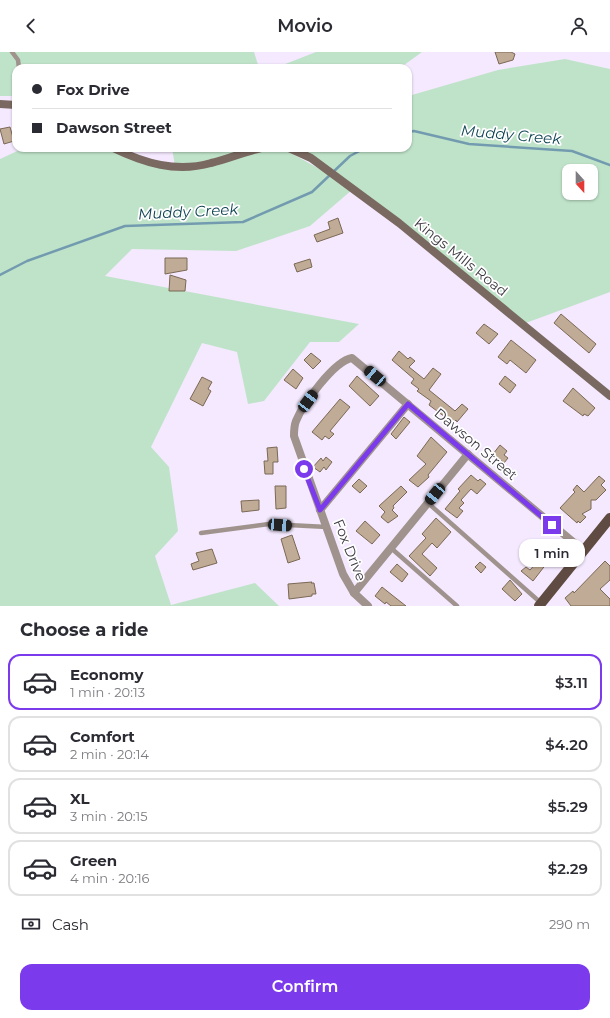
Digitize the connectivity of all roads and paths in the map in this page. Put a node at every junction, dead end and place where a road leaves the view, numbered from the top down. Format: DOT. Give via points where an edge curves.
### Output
graph roads {
  1 [pos="12,52"];
  2 [pos="18,64"];
  3 [pos="12,102"];
  4 [pos="0,104"];
  5 [pos="122,152"];
  6 [pos="249,152"];
  7 [pos="298,152"];
  8 [pos="610,396"];
  9 [pos="408,404"];
  10 [pos="294,432"];
  11 [pos="468,454"];
  12 [pos="428,503"];
  13 [pos="320,510"];
  14 [pos="610,518"];
  15 [pos="327,527"];
  16 [pos="201,533"];
  17 [pos="391,548"];
  18 [pos="584,551"];
  19 [pos="354,593"];
  20 [pos="540,604"];
  21 [pos="368,606"];
  22 [pos="457,606"];
  1 -- 2 [label="lane"];
  3 -- 4 [label="street"];
  5 -- 6 [label="street" via="151,164 186,168 210,164"];
  7 -- 8 [label="street, Kings Mills Road" via="311,158 353,188 449,263"];
  9 -- 10 [label="street, Dawson Street" via="352,358 340,363 321,384 301,411"];
  9 -- 11 [label="street, Dawson Street"];
  9 -- 13 [label="street"];
  10 -- 13 [label="street, Fox Drive" via="304,469"];
  11 -- 12 [label="street"];
  11 -- 18 [label="street, Dawson Street"];
  12 -- 17 [label="street"];
  12 -- 20 [label="lane"];
  13 -- 15 [label="street, Fox Drive"];
  14 -- 18 [label="main road"];
  15 -- 16 [label="lane" via="269,524"];
  15 -- 19 [label="street, Fox Drive" via="343,574"];
  17 -- 19 [label="street"];
  17 -- 22 [label="lane"];
  18 -- 20 [label="main road"];
  19 -- 21 [label="street, Fox Drive"];
}
